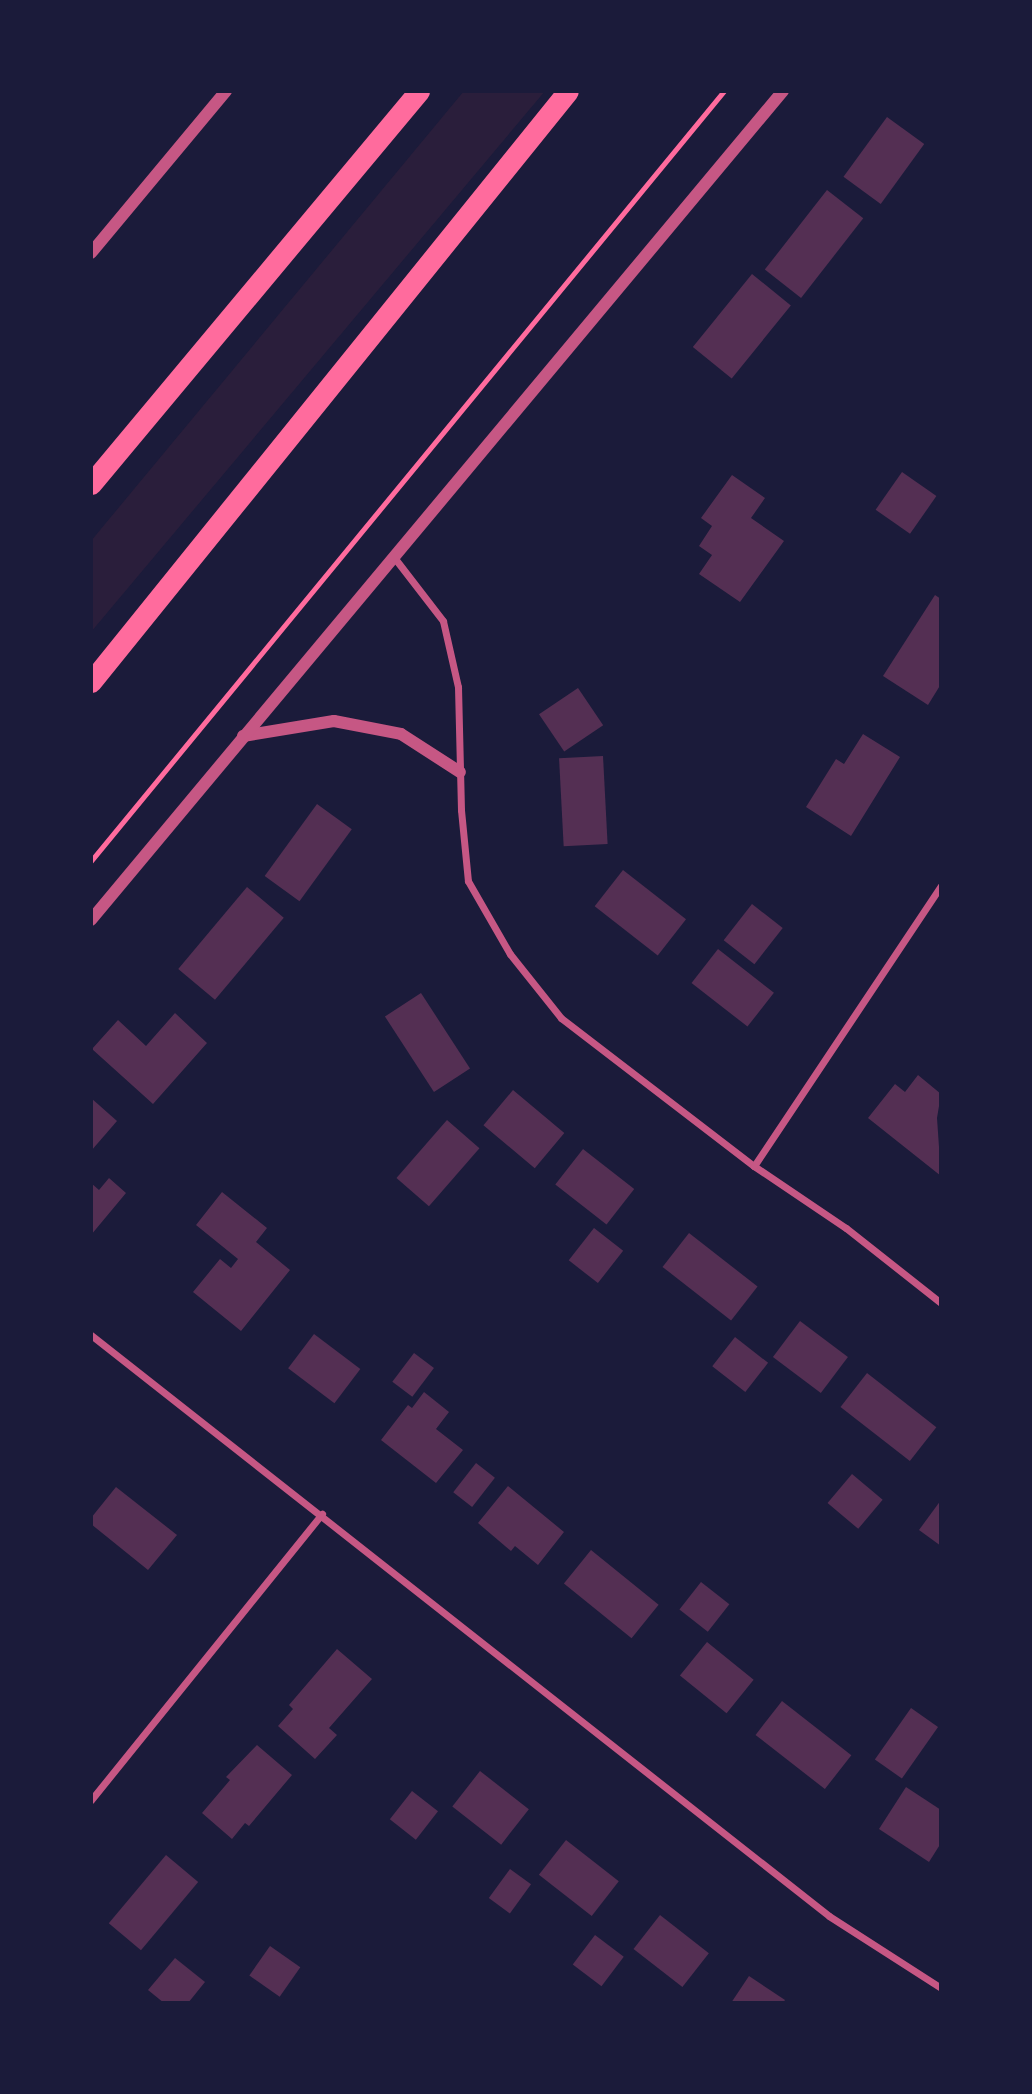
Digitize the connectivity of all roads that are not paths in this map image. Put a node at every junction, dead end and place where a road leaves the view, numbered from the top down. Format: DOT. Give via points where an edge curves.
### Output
graph roads {
  1 [pos="226,91"];
  2 [pos="419,91"];
  3 [pos="568,91"];
  4 [pos="783,91"];
  5 [pos="91,253"];
  6 [pos="91,484"];
  7 [pos="393,556"];
  8 [pos="91,682"];
  9 [pos="243,736"];
  10 [pos="460,772"];
  11 [pos="941,886"];
  12 [pos="91,920"];
  13 [pos="754,1166"];
  14 [pos="941,1303"];
  15 [pos="91,1335"];
  16 [pos="321,1514"];
  17 [pos="91,1800"];
  18 [pos="941,1988"];
  1 -- 5 [label="street"];
  2 -- 6 [label="highway"];
  3 -- 8 [label="highway"];
  4 -- 7 [label="street" via="558,366"];
  7 -- 9 [label="street"];
  7 -- 10 [label="street" via="443,621 458,687"];
  9 -- 10 [label="street" via="334,721 401,734"];
  9 -- 12 [label="street"];
  10 -- 13 [label="street" via="468,881 510,954 561,1018"];
  11 -- 13 [label="street"];
  13 -- 14 [label="street" via="846,1228"];
  15 -- 16 [label="street"];
  16 -- 17 [label="street"];
  16 -- 18 [label="street" via="807,1899"];
}
